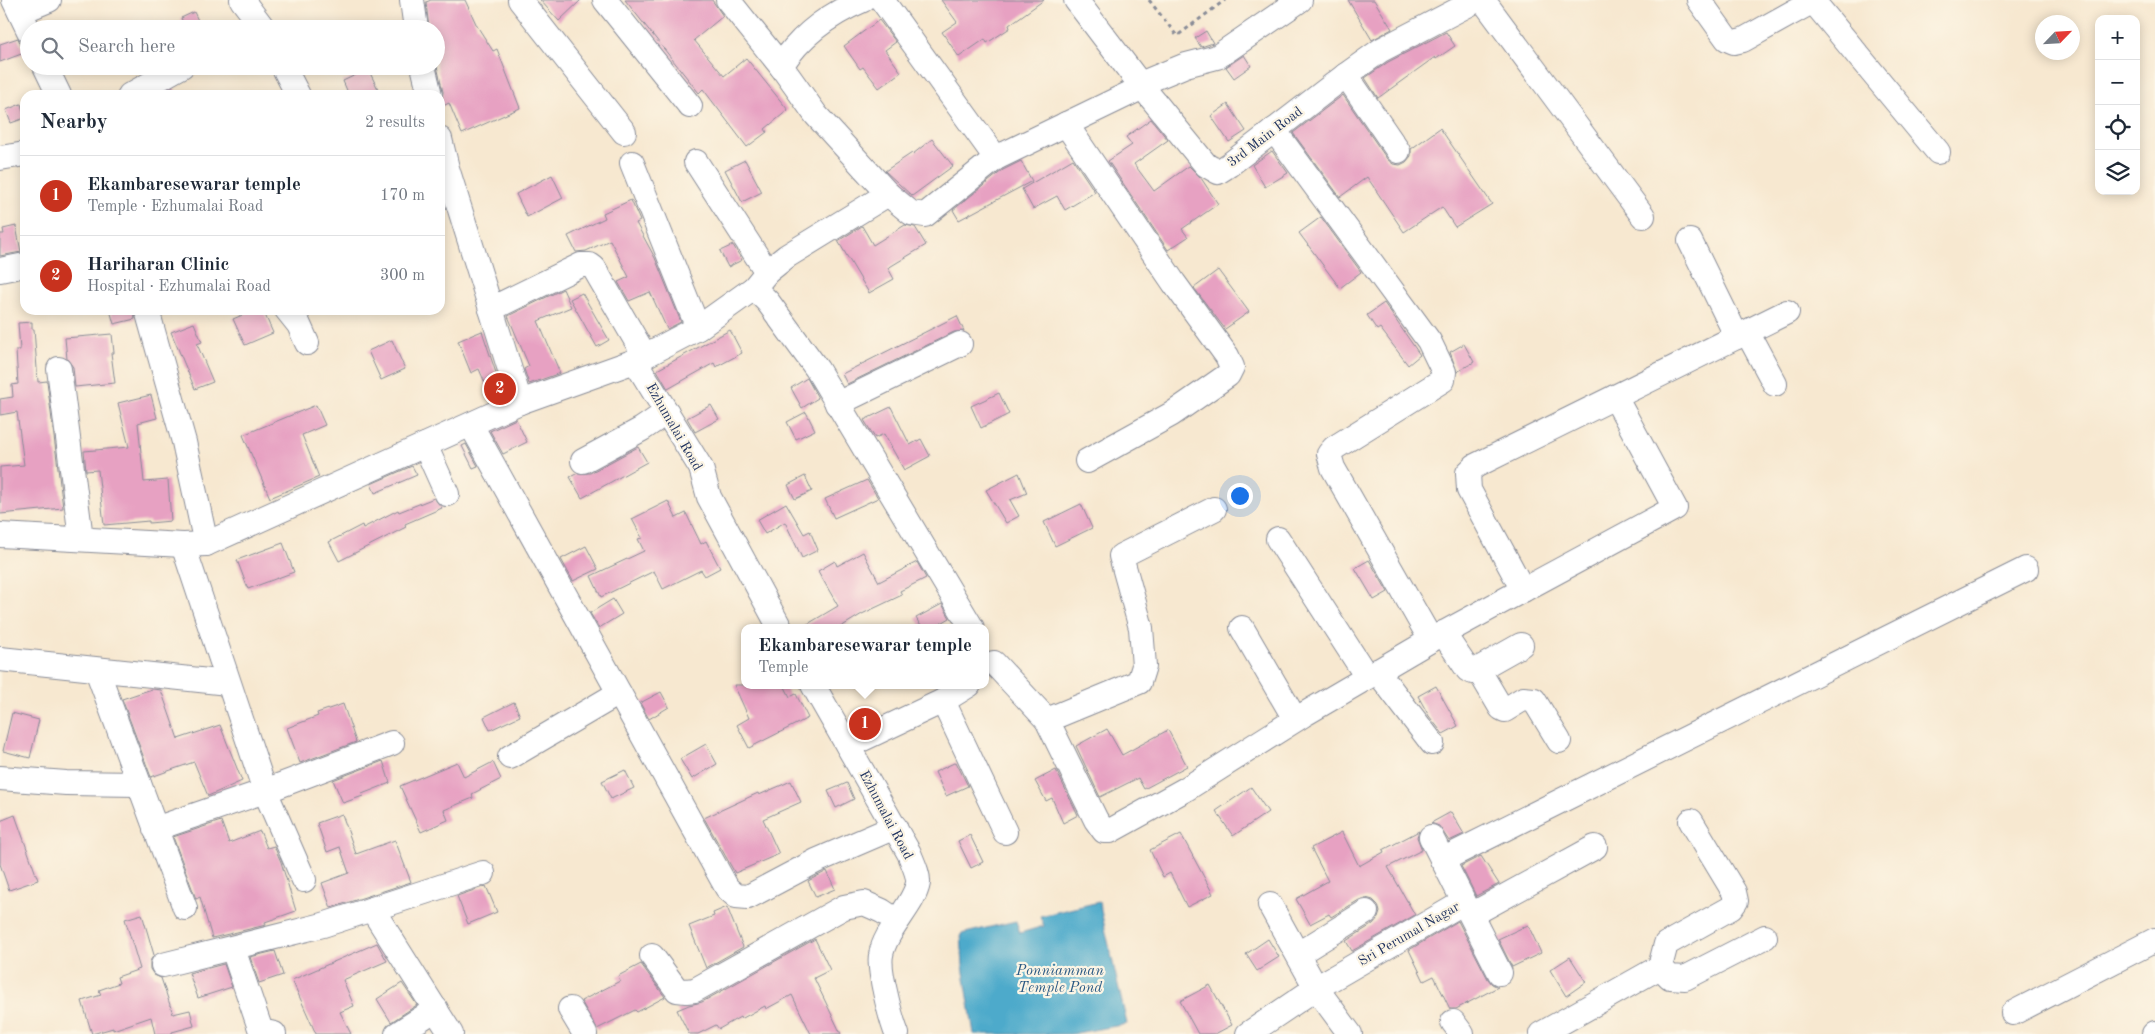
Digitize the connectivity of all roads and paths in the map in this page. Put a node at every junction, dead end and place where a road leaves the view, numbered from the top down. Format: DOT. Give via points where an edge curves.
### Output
graph roads {
  1 [pos="49,0"];
  2 [pos="242,0"];
  3 [pos="412,0"];
  4 [pos="520,0"];
  5 [pos="605,0"];
  6 [pos="728,0"];
  7 [pos="863,0"];
  8 [pos="882,0"];
  9 [pos="1076,0"];
  10 [pos="1149,0"];
  11 [pos="1225,0"];
  12 [pos="1300,0"];
  13 [pos="1477,0"];
  14 [pos="1483,0"];
  15 [pos="1699,0"];
  16 [pos="1814,1"];
  17 [pos="21,14"];
  18 [pos="254,20"];
  19 [pos="415,20"];
  20 [pos="781,66"];
  21 [pos="49,75"];
  22 [pos="168,75"];
  23 [pos="288,75"];
  24 [pos="425,75"];
  25 [pos="1346,75"];
  26 [pos="1142,86"];
  27 [pos="57,90"];
  28 [pos="146,90"];
  29 [pos="296,90"];
  30 [pos="429,90"];
  31 [pos="690,106"];
  32 [pos="1066,124"];
  33 [pos="1274,130"];
  34 [pos="624,132"];
  35 [pos="1398,151"];
  36 [pos="1938,152"];
  37 [pos="20,155"];
  38 [pos="0,158"];
  39 [pos="996,158"];
  40 [pos="696,162"];
  41 [pos="632,163"];
  42 [pos="445,183"];
  43 [pos="888,194"];
  44 [pos="1643,216"];
  45 [pos="1690,241"];
  46 [pos="20,266"];
  47 [pos="0,270"];
  48 [pos="761,280"];
  49 [pos="491,309"];
  50 [pos="1787,312"];
  51 [pos="154,315"];
  52 [pos="292,315"];
  53 [pos="698,328"];
  54 [pos="1742,334"];
  55 [pos="307,343"];
  56 [pos="960,344"];
  57 [pos="640,358"];
  58 [pos="60,370"];
  59 [pos="1775,384"];
  60 [pos="1615,397"];
  61 [pos="520,402"];
  62 [pos="837,404"];
  63 [pos="667,412"];
  64 [pos="471,424"];
  65 [pos="425,445"];
  66 [pos="583,461"];
  67 [pos="1088,461"];
  68 [pos="447,494"];
  69 [pos="1214,509"];
  70 [pos="0,535"];
  71 [pos="81,538"];
  72 [pos="1278,539"];
  73 [pos="194,544"];
  74 [pos="2026,569"];
  75 [pos="1524,590"];
  76 [pos="778,624"];
  77 [pos="970,624"];
  78 [pos="1242,628"];
  79 [pos="1437,636"];
  80 [pos="1520,645"];
  81 [pos="0,659"];
  82 [pos="989,663"];
  83 [pos="1478,669"];
  84 [pos="97,670"];
  85 [pos="1372,674"];
  86 [pos="228,682"];
  87 [pos="815,689"];
  88 [pos="962,689"];
  89 [pos="619,693"];
  90 [pos="942,701"];
  91 [pos="1295,719"];
  92 [pos="1047,720"];
  93 [pos="1558,740"];
  94 [pos="392,742"];
  95 [pos="1432,743"];
  96 [pos="848,746"];
  97 [pos="510,756"];
  98 [pos="0,778"];
  99 [pos="139,784"];
  100 [pos="265,791"];
  101 [pos="1691,821"];
  102 [pos="895,827"];
  103 [pos="155,829"];
  104 [pos="1005,832"];
  105 [pos="1431,837"];
  106 [pos="1595,847"];
  107 [pos="1442,860"];
  108 [pos="483,873"];
  109 [pos="304,880"];
  110 [pos="1270,905"];
  111 [pos="185,908"];
  112 [pos="372,909"];
  113 [pos="1468,909"];
  114 [pos="1366,912"];
  115 [pos="897,921"];
  116 [pos="1765,937"];
  117 [pos="2155,940"];
  118 [pos="233,949"];
  119 [pos="1298,954"];
  120 [pos="652,956"];
  121 [pos="162,965"];
  122 [pos="1660,967"];
  123 [pos="1500,973"];
  124 [pos="1316,988"];
  125 [pos="436,1009"];
  126 [pos="570,1009"];
  127 [pos="2013,1012"];
  128 [pos="263,1033"];
  129 [pos="896,1033"];
  130 [pos="396,1034"];
  131 [pos="451,1034"];
  132 [pos="585,1034"];
  133 [pos="1248,1034"];
  134 [pos="1350,1034"];
  135 [pos="1541,1034"];
  1 -- 17 [label="street"];
  2 -- 18 [label="street"];
  3 -- 19 [label="street"];
  4 -- 34 [label="street"];
  5 -- 31 [label="street"];
  6 -- 20 [label="street"];
  7 -- 20 [label="street" via="811,31 792,48"];
  8 -- 39 [label="street"];
  9 -- 26 [label="street, 3rd Main Road"];
  10 -- 11 [label="path" via="1177,36"];
  12 -- 26 [label="street" via="1217,57 1186,64"];
  13 -- 25 [label="street, 3rd Main Road" via="1381,50"];
  14 -- 44 [label="street"];
  15 -- 16 [label="street" via="1727,39 1734,42"];
  16 -- 36 [label="street"];
  20 -- 43 [label="street" via="816,115"];
  21 -- 27 [label="street"];
  22 -- 28 [label="street"];
  23 -- 29 [label="street"];
  24 -- 30 [label="street"];
  25 -- 33 [label="street, 3rd Main Road"];
  25 -- 35 [label="street"];
  26 -- 32 [label="street"];
  26 -- 33 [label="street, 3rd Main Road" via="1206,165 1218,172"];
  32 -- 39 [label="street"];
  32 -- 67 [label="street" via="1232,367 1228,375 1172,414"];
  33 -- 79 [label="street" via="1429,341 1444,372 1443,380 1328,454 1333,468"];
  37 -- 38 [label="street"];
  39 -- 43 [label="street" via="925,215 911,213"];
  40 -- 48 [label="street"];
  41 -- 53 [label="street"];
  42 -- 49 [label="street"];
  43 -- 48 [label="street" via="787,256"];
  45 -- 54 [label="street"];
  46 -- 47 [label="street"];
  48 -- 53 [label="street"];
  48 -- 62 [label="street" via="768,302 817,369"];
  49 -- 57 [label="street, Ezhumalai Road" via="581,265 590,265"];
  49 -- 61 [label="street"];
  50 -- 54 [label="street"];
  51 -- 73 [label="street" via="184,442"];
  52 -- 55 [label="street"];
  53 -- 57 [label="street"];
  54 -- 59 [label="street"];
  54 -- 60 [label="street"];
  56 -- 62 [label="street"];
  57 -- 61 [label="street"];
  57 -- 63 [label="street, Ezhumalai Road"];
  58 -- 71 [label="street"];
  60 -- 75 [label="street" via="1475,466 1468,473 1469,490"];
  60 -- 75 [label="street" via="1675,508"];
  61 -- 64 [label="street"];
  62 -- 77 [label="street"];
  63 -- 66 [label="street"];
  63 -- 76 [label="street, Ezhumalai Road" via="701,468 709,497"];
  64 -- 65 [label="street"];
  64 -- 89 [label="street"];
  65 -- 68 [label="street"];
  65 -- 73 [label="street"];
  69 -- 92 [label="street" via="1121,556 1141,628 1144,666 1139,682"];
  70 -- 71 [label="street"];
  71 -- 73 [label="street"];
  72 -- 85 [label="street"];
  73 -- 86 [label="street"];
  74 -- 107 [label="street"];
  75 -- 79 [label="street"];
  78 -- 91 [label="street"];
  79 -- 83 [label="street" via="1468,670"];
  79 -- 85 [label="street"];
  80 -- 83 [label="street"];
  81 -- 84 [label="street"];
  82 -- 92 [label="street"];
  83 -- 93 [label="street" via="1501,708 1505,710 1524,699 1534,700"];
  84 -- 86 [label="street"];
  84 -- 99 [label="street"];
  85 -- 91 [label="street"];
  85 -- 95 [label="street"];
  86 -- 100 [label="street"];
  87 -- 96 [label="street, Ezhumalai Road"];
  88 -- 90 [label="street"];
  89 -- 97 [label="street"];
  89 -- 102 [label="street" via="727,888 736,896 748,897 816,861"];
  90 -- 96 [label="street"];
  90 -- 104 [label="street"];
  91 -- 92 [label="street" via="1186,789 1110,831 1104,831 1096,820"];
  94 -- 100 [label="street"];
  96 -- 102 [label="street, Ezhumalai Road"];
  98 -- 99 [label="street"];
  99 -- 103 [label="street"];
  100 -- 103 [label="street"];
  100 -- 109 [label="street"];
  101 -- 122 [label="street" via="1734,892 1736,901 1731,908 1666,944"];
  102 -- 115 [label="street, Ezhumalai Road" via="909,853 918,882"];
  103 -- 111 [label="street"];
  105 -- 107 [label="street, Sri Perumal Nagar"];
  106 -- 113 [label="street"];
  107 -- 113 [label="street, Sri Perumal Nagar"];
  108 -- 112 [label="street"];
  110 -- 119 [label="street"];
  112 -- 118 [label="street"];
  112 -- 125 [label="street"];
  113 -- 123 [label="street"];
  113 -- 124 [label="street, Sri Perumal Nagar"];
  114 -- 119 [label="street"];
  115 -- 120 [label="street" via="864,903 844,907 695,990 677,990"];
  115 -- 129 [label="street, Ezhumalai Road" via="880,956 890,1018"];
  116 -- 122 [label="street" via="1685,978 1670,977"];
  117 -- 127 [label="street"];
  118 -- 121 [label="street"];
  118 -- 128 [label="street"];
  119 -- 124 [label="street"];
  122 -- 135 [label="street"];
  124 -- 133 [label="street, Sri Perumal Nagar"];
  124 -- 134 [label="street"];
  125 -- 130 [label="street"];
  125 -- 131 [label="street"];
  126 -- 132 [label="street"];
}
